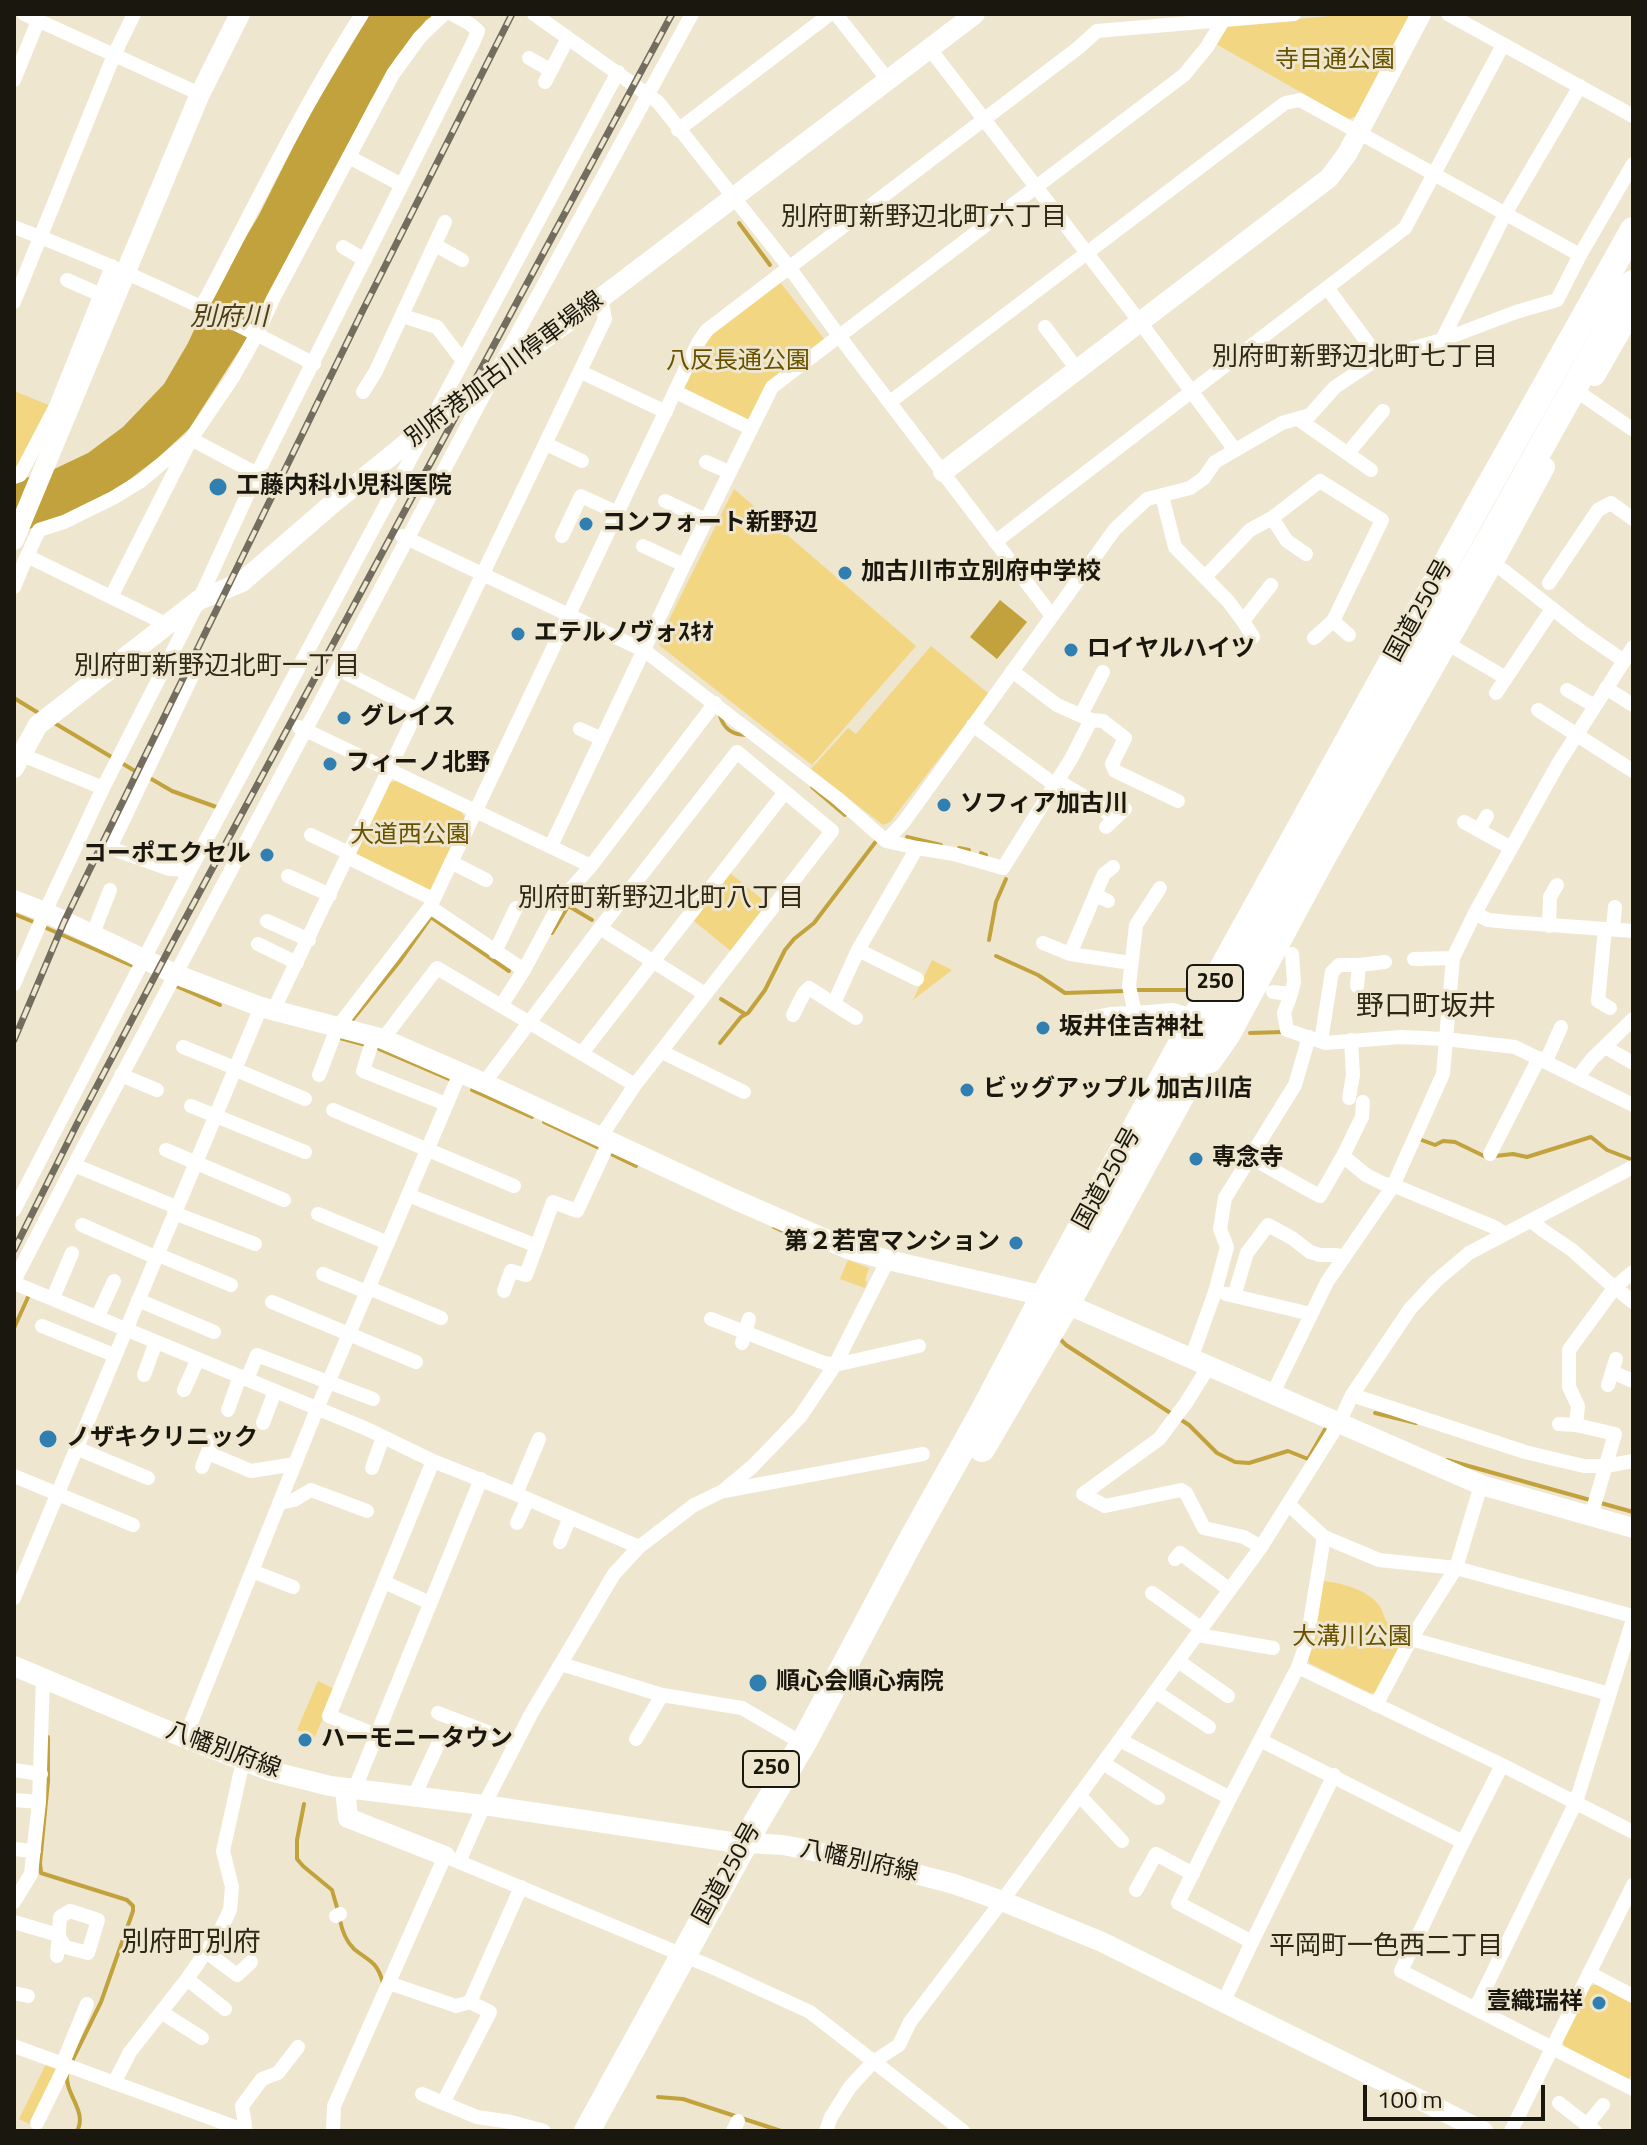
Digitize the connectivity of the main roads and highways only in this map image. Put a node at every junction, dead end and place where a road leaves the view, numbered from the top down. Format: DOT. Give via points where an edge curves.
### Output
graph roads {
  1 [pos="1633,230"];
  2 [pos="1633,283"];
  3 [pos="1056,1300"];
  4 [pos="804,1741"];
  5 [pos="622,2084"];
  6 [pos="574,2131"];
  7 [pos="587,2131"];
  8 [pos="605,2131"];
  1 -- 3 [label="highway, 国道250号 / 250" via="1196,1017"];
  2 -- 3 [label="highway, 国道250号 / 250" via="1578,395 1155,1142"];
  3 -- 4 [label="highway, 国道250号 / 250" via="937,1525"];
  3 -- 4 [label="highway, 国道250号 / 250" via="981,1415"];
  4 -- 5 [label="highway, 国道250号 / 250"];
  4 -- 6 [label="highway, 250" via="731,1842"];
  5 -- 7 [label="highway, 国道250号 / 250"];
  5 -- 8 [label="highway, 国道250号 / 250"];
}
